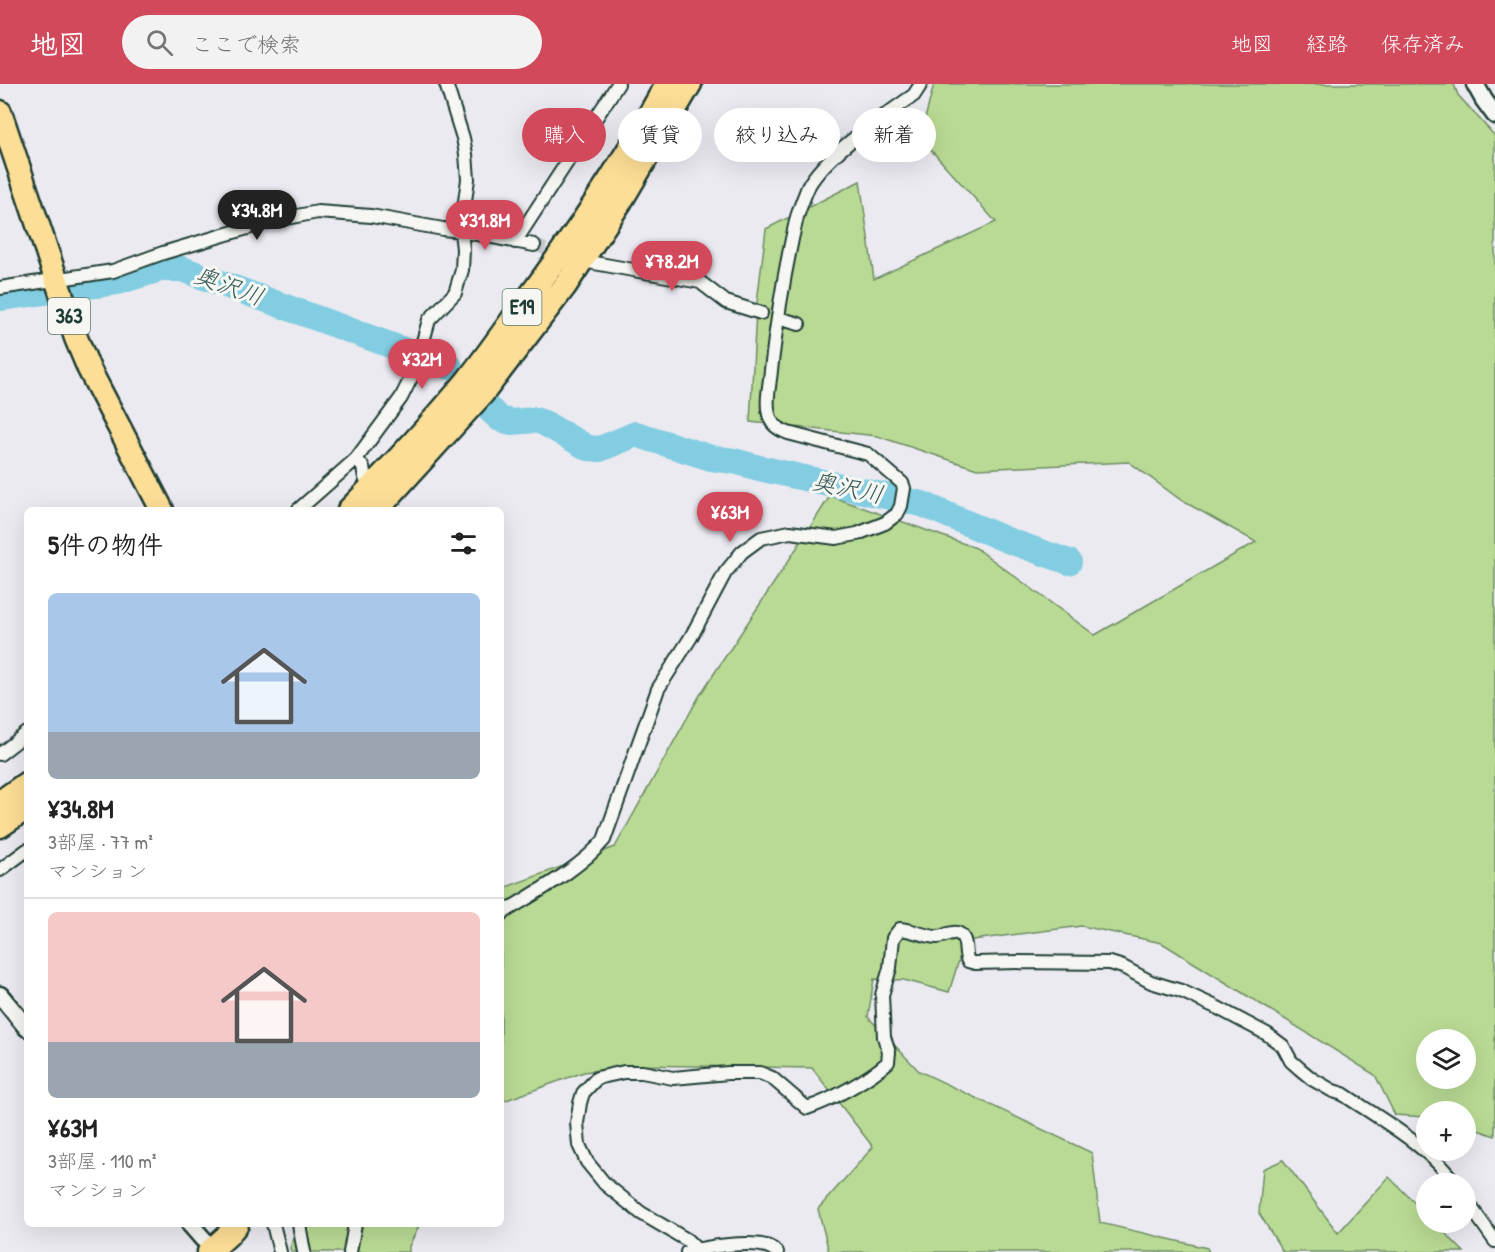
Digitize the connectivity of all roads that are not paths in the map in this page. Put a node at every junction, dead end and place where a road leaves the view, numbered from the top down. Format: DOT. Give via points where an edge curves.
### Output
graph roads {
  1 [pos="446,84"];
  2 [pos="618,84"];
  3 [pos="667,84"];
  4 [pos="690,84"];
  5 [pos="921,84"];
  6 [pos="1475,84"];
  7 [pos="0,112"];
  8 [pos="1495,115"];
  9 [pos="461,231"];
  10 [pos="515,242"];
  11 [pos="534,245"];
  12 [pos="583,261"];
  13 [pos="57,279"];
  14 [pos="0,288"];
  15 [pos="761,313"];
  16 [pos="778,318"];
  17 [pos="799,324"];
  18 [pos="356,459"];
  19 [pos="365,478"];
  20 [pos="160,507"];
  21 [pos="301,507"];
  22 [pos="352,507"];
  23 [pos="380,507"];
  24 [pos="24,735"];
  25 [pos="0,754"];
  26 [pos="24,785"];
  27 [pos="0,802"];
  28 [pos="24,810"];
  29 [pos="0,826"];
  30 [pos="24,852"];
  31 [pos="0,870"];
  32 [pos="504,912"];
  33 [pos="0,995"];
  34 [pos="24,1024"];
  35 [pos="1446,1173"];
  36 [pos="1476,1214"];
  37 [pos="192,1227"];
  38 [pos="235,1227"];
  39 [pos="274,1227"];
  40 [pos="300,1227"];
  41 [pos="354,1227"];
  42 [pos="1495,1241"];
  43 [pos="206,1246"];
  44 [pos="692,1251"];
  45 [pos="280,1252"];
  46 [pos="304,1252"];
  47 [pos="350,1252"];
  48 [pos="777,1252"];
  1 -- 9 [label="street" via="466,154 468,179"];
  2 -- 10 [label="street"];
  3 -- 22 [label="highway, E19" via="605,188 541,282 466,382"];
  4 -- 23 [label="highway, E19" via="565,286 483,393"];
  5 -- 16 [label="street" via="914,95 828,163 808,187 798,217"];
  6 -- 8 [label="street"];
  7 -- 13 [label="highway, 363"];
  9 -- 10 [label="street"];
  9 -- 13 [label="street" via="371,216 318,212 271,221 113,271"];
  9 -- 18 [label="street" via="462,270 455,293 429,320 415,370 401,398"];
  10 -- 11 [label="street"];
  12 -- 15 [label="street" via="700,282 726,302"];
  13 -- 14 [label="street"];
  13 -- 20 [label="highway, 363" via="89,369"];
  16 -- 17 [label="street"];
  16 -- 32 [label="street" via="768,399 771,421 788,433 868,454 902,483 901,506 885,523 857,534 836,538 790,532 762,538 742,552 725,573 658,689 604,840 577,866"];
  18 -- 19 [label="street"];
  18 -- 21 [label="street"];
  24 -- 25 [label="street"];
  26 -- 27 [label="highway"];
  28 -- 29 [label="highway"];
  30 -- 31 [label="street"];
  33 -- 34 [label="street"];
  35 -- 44 [label="street" via="1422,1148 1343,1094 1312,1079 1291,1061 1283,1046 1208,1004 1110,963 975,963 965,956 964,939 957,933 935,938 900,929 893,938 882,995 888,1062 820,1104 807,1108 772,1078 760,1073 673,1078 624,1072 597,1078 583,1093 577,1123 579,1146 587,1162 605,1184 646,1216 687,1240"];
  36 -- 42 [label="street"];
  37 -- 43 [label="street"];
  38 -- 43 [label="highway" via="228,1236"];
  39 -- 45 [label="street"];
  40 -- 46 [label="street"];
  41 -- 47 [label="street"];
  44 -- 48 [label="street" via="748,1243"];
}
